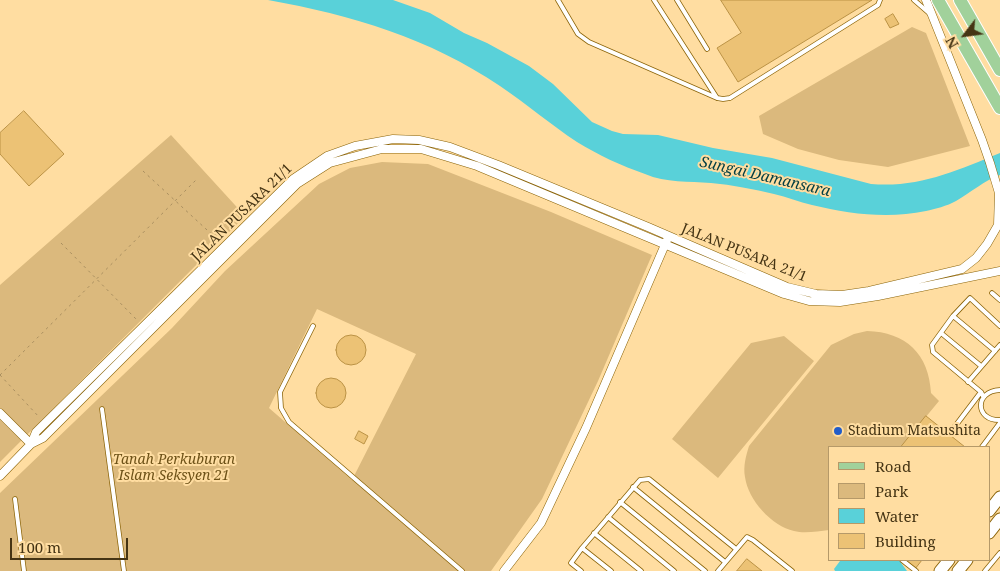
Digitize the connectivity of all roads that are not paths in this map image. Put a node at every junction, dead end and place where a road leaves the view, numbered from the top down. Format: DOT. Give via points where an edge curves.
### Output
graph roads {
  1 [pos="558,0"];
  2 [pos="654,0"];
  3 [pos="677,0"];
  4 [pos="880,0"];
  5 [pos="914,0"];
  6 [pos="926,0"];
  7 [pos="938,0"];
  8 [pos="960,0"];
  9 [pos="933,16"];
  10 [pos="707,49"];
  11 [pos="1000,70"];
  12 [pos="717,98"];
  13 [pos="998,105"];
  14 [pos="667,240"];
  15 [pos="1000,271"];
  16 [pos="992,293"];
  17 [pos="1000,300"];
  18 [pos="954,316"];
  19 [pos="313,326"];
  20 [pos="1000,326"];
  21 [pos="941,333"];
  22 [pos="1000,345"];
  23 [pos="995,351"];
  24 [pos="982,366"];
  25 [pos="968,382"];
  26 [pos="1000,390"];
  27 [pos="982,394"];
  28 [pos="102,410"];
  29 [pos="0,413"];
  30 [pos="1000,421"];
  31 [pos="952,429"];
  32 [pos="31,444"];
  33 [pos="983,446"];
  34 [pos="0,476"];
  35 [pos="633,487"];
  36 [pos="1000,497"];
  37 [pos="15,499"];
  38 [pos="620,502"];
  39 [pos="990,510"];
  40 [pos="608,517"];
  41 [pos="1000,519"];
  42 [pos="990,532"];
  43 [pos="594,533"];
  44 [pos="582,548"];
  45 [pos="736,549"];
  46 [pos="1000,552"];
  47 [pos="903,561"];
  48 [pos="948,561"];
  49 [pos="966,561"];
  50 [pos="725,562"];
  51 [pos="24,571"];
  52 [pos="124,571"];
  53 [pos="462,571"];
  54 [pos="504,571"];
  55 [pos="581,571"];
  56 [pos="611,571"];
  57 [pos="641,571"];
  58 [pos="674,571"];
  59 [pos="705,571"];
  60 [pos="718,571"];
  61 [pos="792,571"];
  62 [pos="916,571"];
  63 [pos="940,571"];
  64 [pos="958,571"];
  65 [pos="985,571"];
  1 -- 12 [label="lane" via="578,34 588,42"];
  2 -- 12 [label="lane"];
  3 -- 10 [label="lane"];
  4 -- 12 [label="lane" via="878,5 730,98"];
  5 -- 9 [label="lane"];
  6 -- 9 [label="street, JALAN PUSARA 21/1"];
  7 -- 13 [label="main road"];
  8 -- 11 [label="main road"];
  9 -- 14 [label="street, JALAN PUSARA 21/1" via="982,140 999,193 998,225 976,258 962,269 869,291 816,294 787,287"];
  14 -- 15 [label="street, JALAN PUSARA 21/1" via="784,294 809,301 840,302"];
  14 -- 32 [label="street, JALAN PUSARA 21/1" via="477,166 421,149 382,149 330,163 297,184 43,438"];
  14 -- 32 [label="street, JALAN PUSARA 21/1" via="576,196 450,147 419,140 355,146 327,156 293,179 36,432"];
  14 -- 54 [label="street, JALAN PUSARA 21/1" via="541,523"];
  16 -- 17 [label="lane"];
  18 -- 20 [label="lane" via="970,298"];
  18 -- 21 [label="lane"];
  18 -- 23 [label="lane"];
  19 -- 53 [label="lane" via="280,392 281,408 289,422"];
  21 -- 24 [label="lane"];
  21 -- 25 [label="lane" via="932,345 933,352"];
  22 -- 23 [label="lane"];
  23 -- 24 [label="lane"];
  24 -- 25 [label="lane"];
  25 -- 27 [label="lane"];
  26 -- 27 [label="lane"];
  27 -- 30 [label="lane" via="980,406 984,415"];
  27 -- 31 [label="lane"];
  28 -- 52 [label="lane"];
  29 -- 32 [label="street"];
  30 -- 33 [label="lane"];
  32 -- 34 [label="street, JALAN PUSARA 21/1"];
  35 -- 38 [label="lane"];
  35 -- 45 [label="lane" via="640,480 649,479"];
  35 -- 50 [label="lane"];
  36 -- 39 [label="main road"];
  37 -- 51 [label="lane"];
  38 -- 40 [label="lane"];
  38 -- 59 [label="lane"];
  40 -- 43 [label="lane"];
  40 -- 58 [label="lane"];
  41 -- 42 [label="main road"];
  43 -- 44 [label="lane"];
  43 -- 57 [label="lane"];
  44 -- 55 [label="lane" via="571,563"];
  44 -- 56 [label="lane"];
  45 -- 50 [label="lane"];
  45 -- 61 [label="lane" via="746,538 753,540"];
  46 -- 65 [label="lane"];
  47 -- 62 [label="lane"];
  48 -- 63 [label="main road"];
  49 -- 64 [label="main road"];
  50 -- 60 [label="lane"];
}
